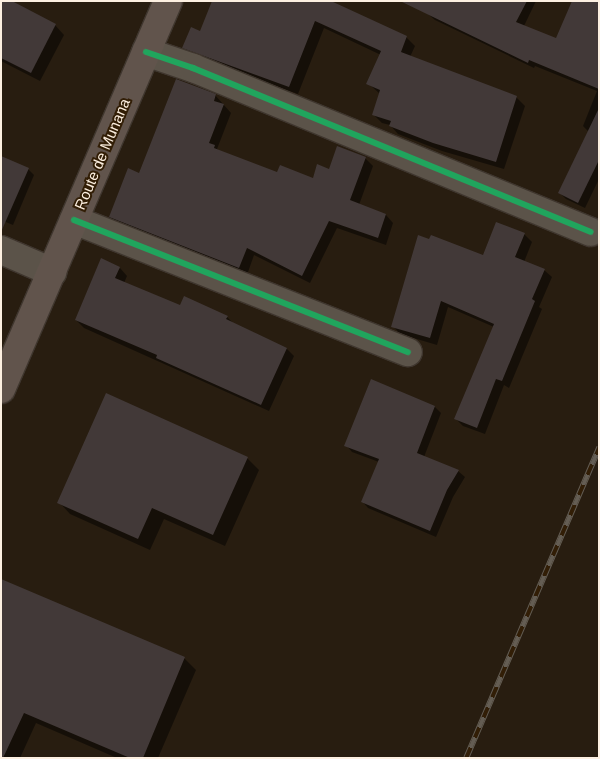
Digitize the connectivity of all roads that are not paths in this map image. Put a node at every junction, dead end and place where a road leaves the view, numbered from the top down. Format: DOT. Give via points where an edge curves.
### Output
graph roads {
  1 [pos="166,2"];
  2 [pos="146,52"];
  3 [pos="74,220"];
  4 [pos="591,232"];
  5 [pos="1,250"];
  6 [pos="52,272"];
  7 [pos="408,352"];
  8 [pos="1,389"];
  1 -- 2 [label="main road, Route de Munana"];
  2 -- 3 [label="main road, Route de Munana"];
  2 -- 4 [label="street" via="193,68"];
  3 -- 6 [label="main road, Route de Munana"];
  3 -- 7 [label="street"];
  5 -- 6 [label="street"];
  6 -- 8 [label="main road, Route de Munana"];
}
